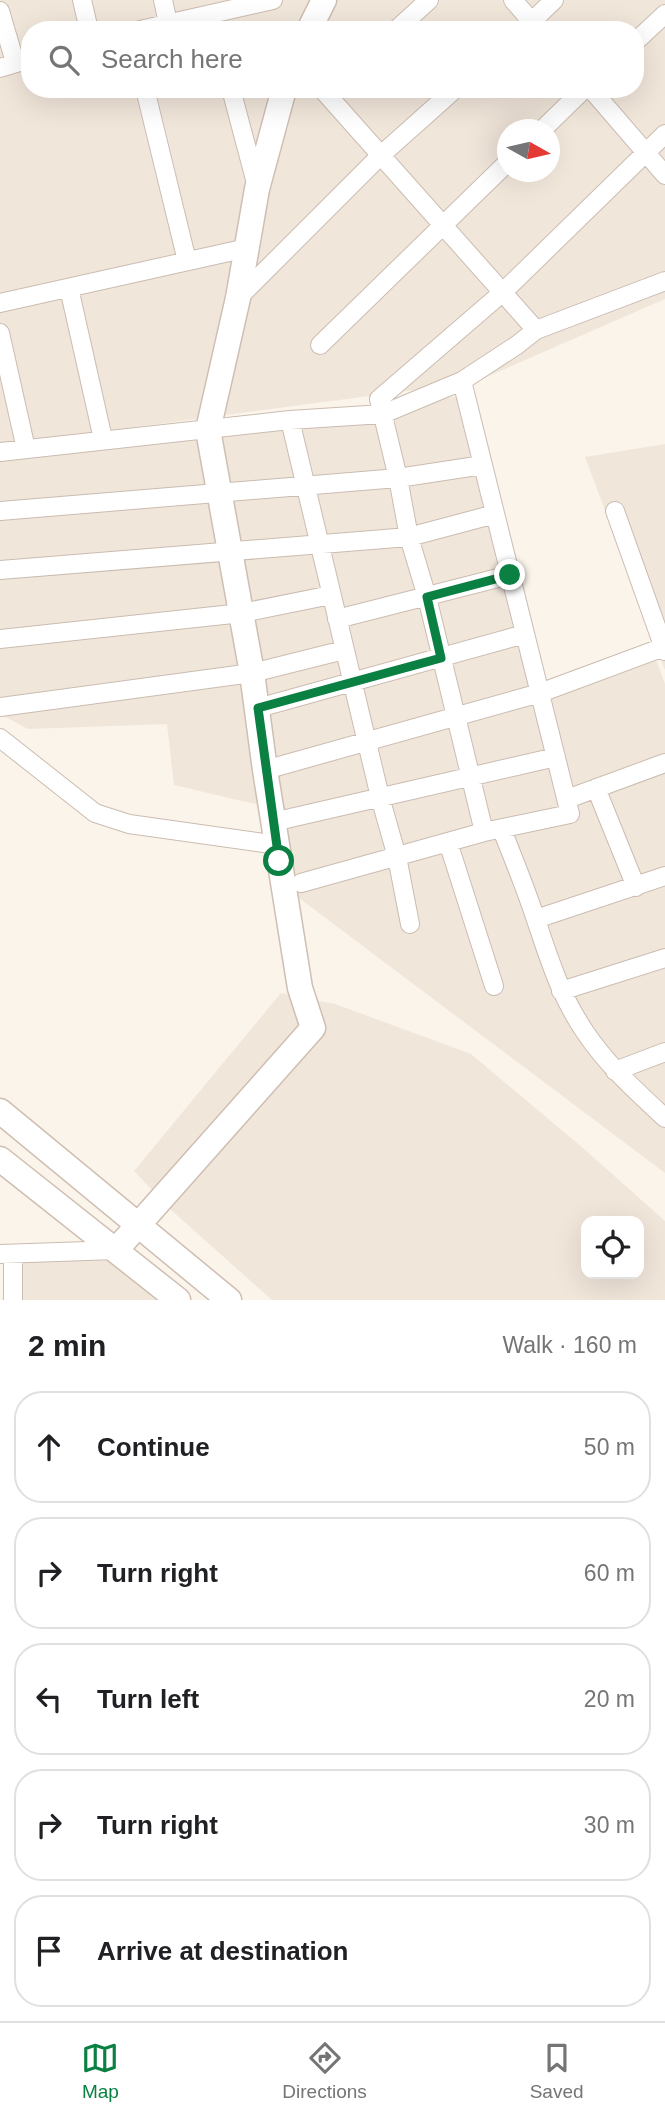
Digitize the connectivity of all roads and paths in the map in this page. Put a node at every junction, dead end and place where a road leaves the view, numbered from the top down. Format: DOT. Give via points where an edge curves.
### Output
graph roads {
  1 [pos="82,0"];
  2 [pos="163,0"];
  3 [pos="274,0"];
  4 [pos="324,0"];
  5 [pos="429,0"];
  6 [pos="513,0"];
  7 [pos="554,0"];
  8 [pos="251,2"];
  9 [pos="0,11"];
  10 [pos="665,14"];
  11 [pos="87,21"];
  12 [pos="168,21"];
  13 [pos="215,21"];
  14 [pos="314,21"];
  15 [pos="406,21"];
  16 [pos="527,21"];
  17 [pos="536,21"];
  18 [pos="644,34"];
  19 [pos="15,63"];
  20 [pos="147,98"];
  21 [pos="233,98"];
  22 [pos="282,98"];
  23 [pos="332,98"];
  24 [pos="446,98"];
  25 [pos="575,98"];
  26 [pos="599,98"];
  27 [pos="553,119"];
  28 [pos="665,134"];
  29 [pos="645,152"];
  30 [pos="380,156"];
  31 [pos="497,172"];
  32 [pos="665,175"];
  33 [pos="257,189"];
  34 [pos="443,223"];
  35 [pos="247,248"];
  36 [pos="187,261"];
  37 [pos="665,281"];
  38 [pos="69,288"];
  39 [pos="503,292"];
  40 [pos="238,298"];
  41 [pos="0,303"];
  42 [pos="536,330"];
  43 [pos="0,333"];
  44 [pos="320,345"];
  45 [pos="462,381"];
  46 [pos="383,414"];
  47 [pos="290,420"];
  48 [pos="208,430"];
  49 [pos="103,439"];
  50 [pos="26,449"];
  51 [pos="0,452"];
  52 [pos="483,465"];
  53 [pos="398,478"];
  54 [pos="305,485"];
  55 [pos="220,495"];
  56 [pos="0,511"];
  57 [pos="615,511"];
  58 [pos="495,514"];
  59 [pos="409,537"];
  60 [pos="319,544"];
  61 [pos="230,550"];
  62 [pos="0,570"];
  63 [pos="510,575"];
  64 [pos="331,595"];
  65 [pos="427,597"];
  66 [pos="658,609"];
  67 [pos="242,613"];
  68 [pos="337,619"];
  69 [pos="525,634"];
  70 [pos="0,639"];
  71 [pos="664,649"];
  72 [pos="344,650"];
  73 [pos="441,658"];
  74 [pos="253,673"];
  75 [pos="352,683"];
  76 [pos="540,693"];
  77 [pos="0,707"];
  78 [pos="258,708"];
  79 [pos="455,715"];
  80 [pos="0,738"];
  81 [pos="366,741"];
  82 [pos="556,757"];
  83 [pos="665,762"];
  84 [pos="265,770"];
  85 [pos="470,775"];
  86 [pos="596,788"];
  87 [pos="380,797"];
  88 [pos="566,799"];
  89 [pos="502,830"];
  90 [pos="484,832"];
  91 [pos="448,842"];
  92 [pos="277,843"];
  93 [pos="397,857"];
  94 [pos="665,876"];
  95 [pos="301,883"];
  96 [pos="636,887"];
  97 [pos="536,919"];
  98 [pos="410,924"];
  99 [pos="665,958"];
  100 [pos="494,986"];
  101 [pos="561,991"];
  102 [pos="665,1052"];
  103 [pos="615,1071"];
  104 [pos="0,1111"];
  105 [pos="665,1118"];
  106 [pos="0,1159"];
  107 [pos="139,1224"];
  108 [pos="116,1250"];
  109 [pos="6,1254"];
  110 [pos="13,1300"];
  111 [pos="178,1300"];
  112 [pos="229,1300"];
  1 -- 11 [label="street"];
  2 -- 12 [label="street"];
  3 -- 8 [label="street"];
  4 -- 14 [label="street"];
  5 -- 15 [label="street"];
  6 -- 16 [label="street"];
  7 -- 17 [label="street"];
  8 -- 13 [label="street"];
  9 -- 19 [label="street"];
  10 -- 18 [label="street"];
  20 -- 36 [label="street"];
  21 -- 33 [label="street"];
  22 -- 33 [label="street"];
  23 -- 30 [label="street"];
  24 -- 30 [label="street"];
  25 -- 27 [label="street"];
  26 -- 29 [label="street"];
  28 -- 29 [label="street"];
  29 -- 32 [label="street"];
  29 -- 39 [label="street"];
  30 -- 34 [label="street"];
  30 -- 40 [label="street"];
  31 -- 34 [label="street"];
  33 -- 35 [label="street"];
  34 -- 39 [label="street"];
  34 -- 44 [label="street"];
  35 -- 36 [label="street"];
  35 -- 40 [label="street"];
  36 -- 38 [label="street"];
  37 -- 42 [label="street"];
  38 -- 41 [label="street"];
  38 -- 49 [label="street"];
  39 -- 42 [label="street"];
  39 -- 46 [label="street" via="379,399"];
  40 -- 48 [label="street"];
  42 -- 45 [label="street"];
  43 -- 50 [label="street"];
  45 -- 46 [label="street"];
  45 -- 52 [label="street"];
  46 -- 47 [label="street"];
  46 -- 53 [label="street"];
  47 -- 48 [label="street"];
  47 -- 54 [label="street"];
  48 -- 49 [label="street"];
  48 -- 55 [label="street"];
  49 -- 50 [label="street"];
  50 -- 51 [label="street"];
  52 -- 53 [label="street"];
  52 -- 58 [label="street"];
  53 -- 54 [label="street"];
  53 -- 59 [label="street"];
  54 -- 55 [label="street"];
  54 -- 60 [label="street"];
  55 -- 56 [label="street"];
  55 -- 61 [label="street"];
  57 -- 66 [label="street"];
  58 -- 59 [label="street"];
  58 -- 63 [label="street"];
  59 -- 60 [label="street"];
  59 -- 65 [label="street"];
  60 -- 61 [label="street"];
  60 -- 64 [label="street"];
  61 -- 62 [label="street"];
  61 -- 67 [label="street"];
  63 -- 65 [label="street"];
  63 -- 69 [label="street"];
  64 -- 67 [label="street"];
  64 -- 68 [label="street"];
  65 -- 68 [label="street"];
  65 -- 73 [label="street"];
  66 -- 71 [label="street"];
  67 -- 70 [label="street"];
  67 -- 74 [label="street"];
  68 -- 72 [label="street"];
  69 -- 73 [label="street"];
  69 -- 76 [label="street"];
  71 -- 76 [label="street"];
  72 -- 74 [label="street"];
  72 -- 75 [label="street"];
  73 -- 75 [label="street"];
  73 -- 79 [label="street"];
  74 -- 77 [label="street"];
  74 -- 78 [label="street"];
  75 -- 78 [label="street"];
  75 -- 81 [label="street"];
  76 -- 79 [label="street"];
  76 -- 82 [label="street"];
  78 -- 84 [label="street"];
  79 -- 81 [label="street"];
  79 -- 85 [label="street"];
  80 -- 92 [label="street" via="95,813 130,824"];
  81 -- 84 [label="street"];
  81 -- 87 [label="street"];
  82 -- 85 [label="street"];
  82 -- 88 [label="street"];
  83 -- 86 [label="street"];
  84 -- 92 [label="street"];
  85 -- 87 [label="street"];
  85 -- 90 [label="street"];
  86 -- 88 [label="street"];
  86 -- 96 [label="street"];
  87 -- 92 [label="street"];
  87 -- 93 [label="street"];
  88 -- 89 [label="street" via="570,814"];
  89 -- 90 [label="street"];
  89 -- 97 [label="street"];
  90 -- 91 [label="street"];
  91 -- 93 [label="street"];
  91 -- 100 [label="street"];
  92 -- 107 [label="street" via="299,988 313,1028"];
  93 -- 95 [label="street"];
  93 -- 98 [label="street"];
  94 -- 96 [label="street"];
  96 -- 97 [label="street"];
  97 -- 101 [label="street"];
  99 -- 101 [label="street"];
  101 -- 103 [label="street"];
  102 -- 103 [label="street"];
  103 -- 105 [label="street"];
  104 -- 107 [label="street"];
  106 -- 108 [label="street"];
  107 -- 108 [label="street"];
  107 -- 112 [label="street"];
  108 -- 109 [label="street"];
  108 -- 111 [label="street"];
  109 -- 110 [label="street"];
}
